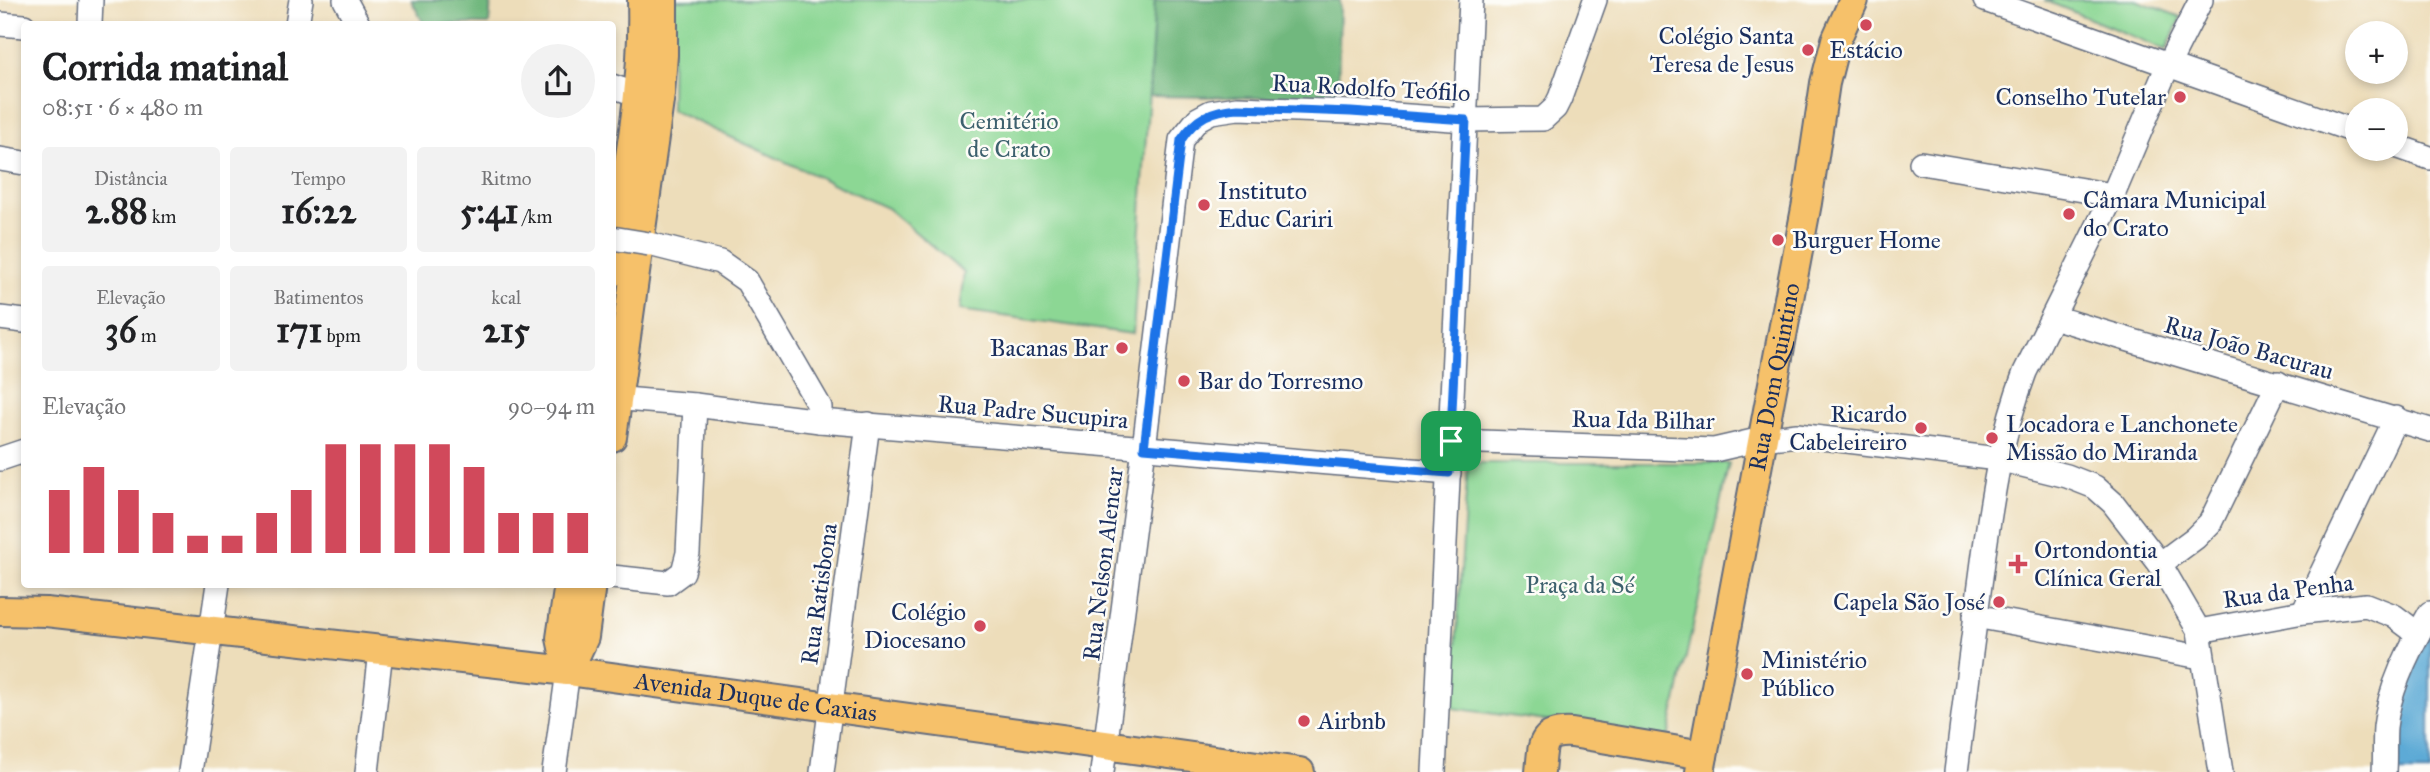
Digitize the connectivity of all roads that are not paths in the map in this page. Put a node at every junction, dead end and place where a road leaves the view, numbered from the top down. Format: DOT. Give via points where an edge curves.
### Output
graph roads {
  1 [pos="91,0"];
  2 [pos="301,0"];
  3 [pos="345,0"];
  4 [pos="642,0"];
  5 [pos="663,0"];
  6 [pos="1471,0"];
  7 [pos="1595,0"];
  8 [pos="1854,0"];
  9 [pos="1985,0"];
  10 [pos="2201,0"];
  11 [pos="90,21"];
  12 [pos="298,21"];
  13 [pos="356,21"];
  14 [pos="0,24"];
  15 [pos="21,26"];
  16 [pos="2168,65"];
  17 [pos="625,91"];
  18 [pos="1198,119"];
  19 [pos="1466,120"];
  20 [pos="2345,128"];
  21 [pos="2408,150"];
  22 [pos="2430,158"];
  23 [pos="0,159"];
  24 [pos="21,162"];
  25 [pos="1921,163"];
  26 [pos="2113,195"];
  27 [pos="616,216"];
  28 [pos="616,239"];
  29 [pos="2053,317"];
  30 [pos="0,318"];
  31 [pos="21,321"];
  32 [pos="2278,383"];
  33 [pos="616,391"];
  34 [pos="616,398"];
  35 [pos="695,405"];
  36 [pos="2396,418"];
  37 [pos="820,421"];
  38 [pos="868,424"];
  39 [pos="2430,430"];
  40 [pos="1762,439"];
  41 [pos="1451,441"];
  42 [pos="1144,448"];
  43 [pos="21,452"];
  44 [pos="0,459"];
  45 [pos="1998,459"];
  46 [pos="1449,473"];
  47 [pos="2160,564"];
  48 [pos="616,578"];
  49 [pos="217,588"];
  50 [pos="568,588"];
  51 [pos="590,588"];
  52 [pos="0,611"];
  53 [pos="2303,612"];
  54 [pos="2430,614"];
  55 [pos="1975,616"];
  56 [pos="212,631"];
  57 [pos="2199,631"];
  58 [pos="2418,634"];
  59 [pos="381,651"];
  60 [pos="2201,657"];
  61 [pos="568,671"];
  62 [pos="831,709"];
  63 [pos="1541,758"];
  64 [pos="1104,759"];
  65 [pos="1701,764"];
  66 [pos="190,772"];
  67 [pos="367,772"];
  68 [pos="554,772"];
  69 [pos="822,772"];
  70 [pos="1300,772"];
  71 [pos="1434,772"];
  72 [pos="1956,772"];
  73 [pos="2221,772"];
  74 [pos="2384,772"];
  1 -- 11 [label="street"];
  2 -- 12 [label="street"];
  3 -- 13 [label="street"];
  4 -- 17 [label="main road" via="643,31"];
  5 -- 33 [label="main road" via="660,94"];
  6 -- 19 [label="street"];
  7 -- 19 [label="street, Rua Rodolfo Teófilo" via="1555,108 1543,119"];
  8 -- 40 [label="main road, Rua Dom Quintino" via="1830,61"];
  9 -- 16 [label="street"];
  10 -- 16 [label="street"];
  14 -- 15 [label="street"];
  16 -- 20 [label="street"];
  16 -- 26 [label="street"];
  17 -- 27 [label="main road"];
  18 -- 19 [label="street, Rua Rodolfo Teófilo" via="1238,108"];
  18 -- 42 [label="street, Rua Nelson Alencar" via="1181,140"];
  19 -- 41 [label="street"];
  21 -- 22 [label="street"];
  23 -- 24 [label="street"];
  25 -- 26 [label="street"];
  26 -- 29 [label="street"];
  28 -- 37 [label="street, bridge" via="720,262 747,281 820,407"];
  29 -- 32 [label="street, Rua João Bacurau"];
  29 -- 45 [label="street" via="2025,372"];
  30 -- 31 [label="street"];
  32 -- 36 [label="street, Rua João Bacurau"];
  32 -- 47 [label="street" via="2210,523"];
  34 -- 35 [label="street, Rua Padre Sucupira"];
  35 -- 37 [label="street, Rua Padre Sucupira"];
  35 -- 48 [label="street" via="688,554 683,572 668,583"];
  36 -- 39 [label="street, Rua João Bacurau"];
  36 -- 53 [label="street"];
  37 -- 38 [label="street, Rua Padre Sucupira"];
  38 -- 42 [label="street, Rua Padre Sucupira"];
  38 -- 62 [label="street, Rua Ratisbona"];
  40 -- 41 [label="street, Rua Ida Bilhar" via="1714,450"];
  40 -- 45 [label="street, Rua Ida Bilhar" via="1797,435"];
  40 -- 65 [label="main road, Rua Dom Quintino"];
  41 -- 46 [label="street"];
  42 -- 46 [label="street, Rua Padre Sucupira"];
  42 -- 64 [label="street, Rua Nelson Alencar"];
  43 -- 44 [label="street"];
  45 -- 47 [label="street, Rua Ida Bilhar" via="2095,487"];
  45 -- 55 [label="street"];
  46 -- 71 [label="street"];
  47 -- 57 [label="street, Rua Ida Bilhar"];
  49 -- 56 [label="street"];
  50 -- 61 [label="main road" via="561,638"];
  51 -- 61 [label="main road" via="584,637"];
  52 -- 56 [label="main road, Avenida Duque de Caxias"];
  53 -- 57 [label="street, Rua da Penha"];
  53 -- 58 [label="street, Rua da Penha" via="2366,606 2394,616"];
  54 -- 58 [label="street"];
  55 -- 60 [label="street"];
  55 -- 72 [label="street"];
  56 -- 59 [label="main road, Avenida Duque de Caxias"];
  56 -- 66 [label="street"];
  57 -- 60 [label="street"];
  58 -- 74 [label="street" via="2392,695 2385,726"];
  59 -- 61 [label="main road, Avenida Duque de Caxias"];
  59 -- 67 [label="street"];
  60 -- 73 [label="street"];
  61 -- 62 [label="main road, Avenida Duque de Caxias"];
  61 -- 68 [label="street"];
  62 -- 64 [label="main road, Avenida Duque de Caxias"];
  62 -- 69 [label="street, Rua Ratisbona"];
  63 -- 65 [label="main road" via="1549,736 1563,732"];
  64 -- 70 [label="main road, Avenida Duque de Caxias"];
}
